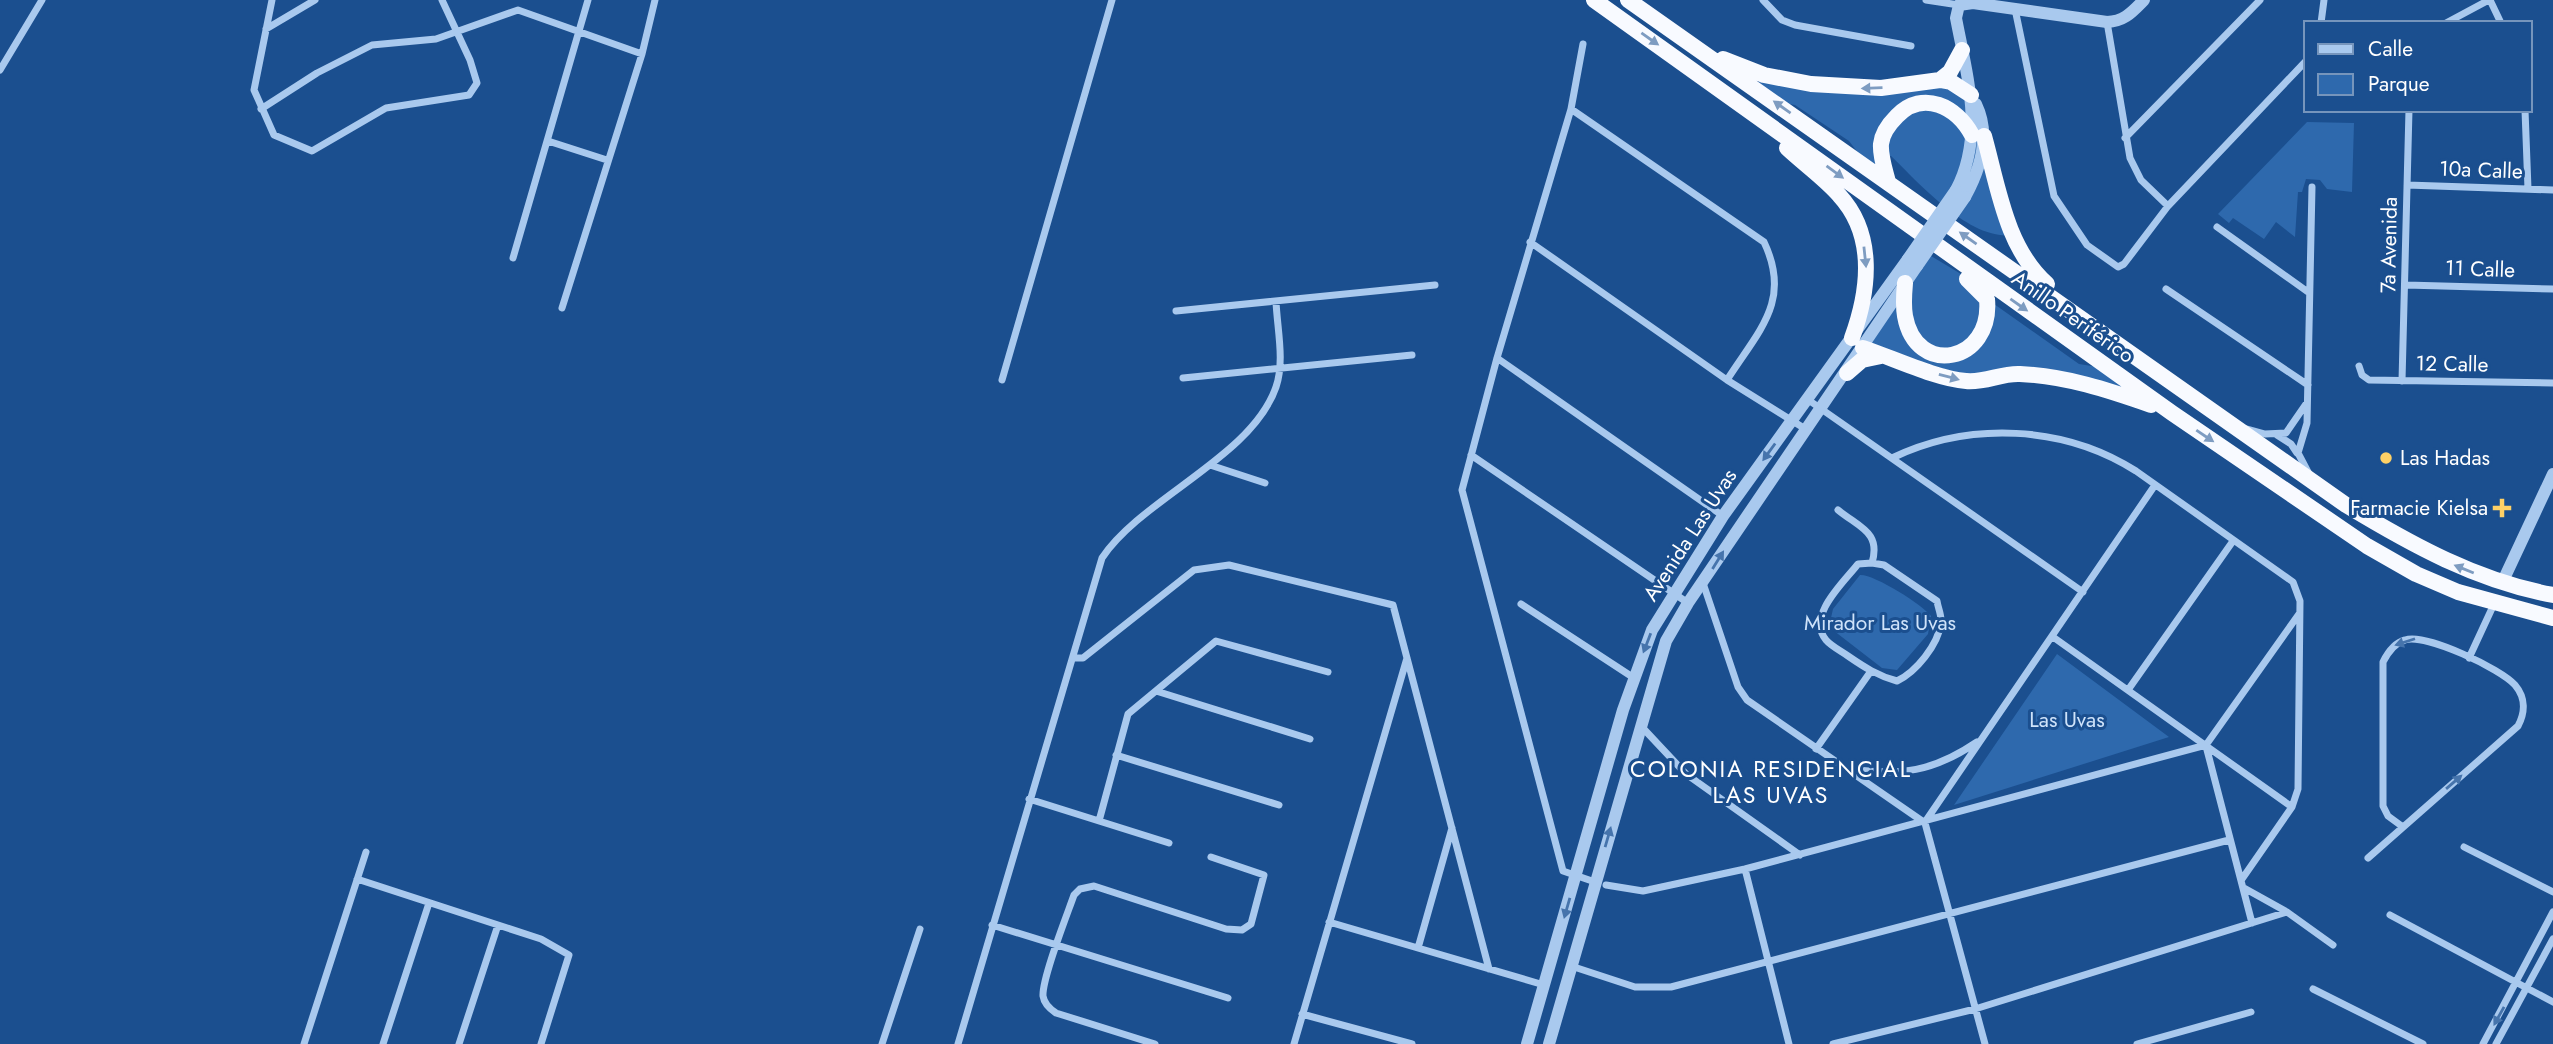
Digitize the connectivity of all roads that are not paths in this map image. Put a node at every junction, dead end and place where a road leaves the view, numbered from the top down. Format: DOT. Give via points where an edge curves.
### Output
graph roads {
  1 [pos="42,0"];
  2 [pos="272,0"];
  3 [pos="315,0"];
  4 [pos="442,0"];
  5 [pos="588,0"];
  6 [pos="655,0"];
  7 [pos="1112,0"];
  8 [pos="1594,0"];
  9 [pos="1628,0"];
  10 [pos="1763,0"];
  11 [pos="1926,0"];
  12 [pos="2144,0"];
  13 [pos="2260,0"];
  14 [pos="2324,0"];
  15 [pos="2490,0"];
  16 [pos="1959,5"];
  17 [pos="2043,6"];
  18 [pos="2015,9"];
  19 [pos="2322,21"];
  20 [pos="2450,21"];
  21 [pos="2500,21"];
  22 [pos="2107,22"];
  23 [pos="266,29"];
  24 [pos="579,33"];
  25 [pos="456,34"];
  26 [pos="1583,44"];
  27 [pos="1911,46"];
  28 [pos="1697,48"];
  29 [pos="1962,50"];
  30 [pos="642,54"];
  31 [pos="2304,63"];
  32 [pos="0,70"];
  33 [pos="1940,80"];
  34 [pos="1970,94"];
  35 [pos="1731,97"];
  36 [pos="1571,108"];
  37 [pos="261,109"];
  38 [pos="2409,112"];
  39 [pos="2525,112"];
  40 [pos="1978,136"];
  41 [pos="2125,138"];
  42 [pos="548,141"];
  43 [pos="607,160"];
  44 [pos="1888,182"];
  45 [pos="2407,185"];
  46 [pos="2312,187"];
  47 [pos="2528,189"];
  48 [pos="2553,190"];
  49 [pos="2168,206"];
  50 [pos="2217,227"];
  51 [pos="1530,242"];
  52 [pos="1943,250"];
  53 [pos="513,258"];
  54 [pos="1910,264"];
  55 [pos="1905,283"];
  56 [pos="1435,285"];
  57 [pos="2406,285"];
  58 [pos="2166,289"];
  59 [pos="2553,289"];
  60 [pos="2308,292"];
  61 [pos="1276,301"];
  62 [pos="562,308"];
  63 [pos="1176,311"];
  64 [pos="2084,320"];
  65 [pos="1858,343"];
  66 [pos="1412,355"];
  67 [pos="1885,356"];
  68 [pos="1497,358"];
  69 [pos="2359,366"];
  70 [pos="1280,369"];
  71 [pos="1847,373"];
  72 [pos="1183,378"];
  73 [pos="1002,380"];
  74 [pos="1727,380"];
  75 [pos="2402,381"];
  76 [pos="2553,383"];
  77 [pos="2308,385"];
  78 [pos="1807,400"];
  79 [pos="2308,400"];
  80 [pos="1821,409"];
  81 [pos="2172,413"];
  82 [pos="1792,420"];
  83 [pos="2224,420"];
  84 [pos="1807,430"];
  85 [pos="2277,435"];
  86 [pos="2298,453"];
  87 [pos="1471,455"];
  88 [pos="1892,458"];
  89 [pos="1210,465"];
  90 [pos="2552,477"];
  91 [pos="1265,483"];
  92 [pos="2155,485"];
  93 [pos="2321,488"];
  94 [pos="1838,510"];
  95 [pos="1723,516"];
  96 [pos="2233,541"];
  97 [pos="1872,563"];
  98 [pos="1703,583"];
  99 [pos="2502,583"];
  100 [pos="1673,592"];
  101 [pos="2083,592"];
  102 [pos="2553,596"];
  103 [pos="1688,603"];
  104 [pos="1521,604"];
  105 [pos="2494,604"];
  106 [pos="2299,614"];
  107 [pos="2553,618"];
  108 [pos="2053,637"];
  109 [pos="1407,657"];
  110 [pos="1073,658"];
  111 [pos="2469,658"];
  112 [pos="1871,671"];
  113 [pos="1328,672"];
  114 [pos="1634,678"];
  115 [pos="2128,690"];
  116 [pos="1156,691"];
  117 [pos="1640,724"];
  118 [pos="1310,739"];
  119 [pos="1982,739"];
  120 [pos="2206,745"];
  121 [pos="1816,749"];
  122 [pos="1116,755"];
  123 [pos="1845,769"];
  124 [pos="1029,799"];
  125 [pos="1279,805"];
  126 [pos="2292,807"];
  127 [pos="1099,821"];
  128 [pos="1925,823"];
  129 [pos="2403,827"];
  130 [pos="1452,828"];
  131 [pos="2229,840"];
  132 [pos="1169,843"];
  133 [pos="2464,846"];
  134 [pos="366,852"];
  135 [pos="1800,855"];
  136 [pos="1211,857"];
  137 [pos="2368,858"];
  138 [pos="1745,869"];
  139 [pos="1576,877"];
  140 [pos="357,879"];
  141 [pos="2242,879"];
  142 [pos="1600,884"];
  143 [pos="2244,888"];
  144 [pos="2553,892"];
  145 [pos="429,903"];
  146 [pos="2287,912"];
  147 [pos="2553,912"];
  148 [pos="1950,914"];
  149 [pos="2390,915"];
  150 [pos="1329,922"];
  151 [pos="2252,923"];
  152 [pos="498,925"];
  153 [pos="992,925"];
  154 [pos="920,929"];
  155 [pos="2553,939"];
  156 [pos="1057,945"];
  157 [pos="2333,945"];
  158 [pos="1418,948"];
  159 [pos="1770,961"];
  160 [pos="1571,966"];
  161 [pos="1489,969"];
  162 [pos="2517,983"];
  163 [pos="1544,985"];
  164 [pos="2527,988"];
  165 [pos="2313,989"];
  166 [pos="1228,998"];
  167 [pos="2553,1002"];
  168 [pos="1976,1009"];
  169 [pos="2251,1012"];
  170 [pos="1303,1014"];
  171 [pos="304,1044"];
  172 [pos="383,1044"];
  173 [pos="459,1044"];
  174 [pos="541,1044"];
  175 [pos="882,1044"];
  176 [pos="958,1044"];
  177 [pos="1155,1044"];
  178 [pos="1294,1044"];
  179 [pos="1412,1044"];
  180 [pos="1527,1044"];
  181 [pos="1549,1044"];
  182 [pos="1789,1044"];
  183 [pos="1833,1044"];
  184 [pos="1985,1044"];
  185 [pos="2137,1044"];
  186 [pos="2423,1044"];
  187 [pos="2483,1044"];
  188 [pos="2497,1044"];
  1 -- 32 [label="street"];
  2 -- 23 [label="street"];
  3 -- 23 [label="street"];
  4 -- 25 [label="street"];
  5 -- 24 [label="street"];
  6 -- 30 [label="street"];
  7 -- 73 [label="street"];
  8 -- 35 [label="highway, Anillo Periférico, one-way"];
  9 -- 28 [label="highway, Anillo Periférico"];
  10 -- 27 [label="street" via="1782,20 1795,25"];
  11 -- 16 [label="street"];
  12 -- 22 [label="street" via="2129,16"];
  13 -- 41 [label="street"];
  14 -- 19 [label="street"];
  15 -- 20 [label="street"];
  15 -- 21 [label="street"];
  16 -- 18 [label="street"];
  16 -- 29 [label="street, Avenida Las Uvas" via="1956,18"];
  17 -- 18 [label="street"];
  17 -- 22 [label="street"];
  18 -- 49 [label="street" via="2054,195 2087,245 2118,267"];
  22 -- 41 [label="street"];
  23 -- 37 [label="street" via="254,90"];
  24 -- 25 [label="street" via="518,10"];
  24 -- 30 [label="street"];
  24 -- 42 [label="street"];
  25 -- 37 [label="street" via="372,45"];
  25 -- 37 [label="street" via="477,83 469,95 386,108 312,151 274,135"];
  26 -- 36 [label="street"];
  33 -- 28 [label="highway, one-way" via="1881,88 1811,84 1763,75"];
  44 -- 28 [label="highway, Anillo Periférico, one-way"];
  29 -- 33 [label="highway" via="1951,72"];
  29 -- 34 [label="street, Avenida Las Uvas"];
  30 -- 43 [label="street"];
  31 -- 49 [label="street"];
  33 -- 34 [label="highway"];
  34 -- 40 [label="street, Avenida Las Uvas"];
  35 -- 52 [label="highway, Anillo Periférico, one-way"];
  35 -- 65 [label="highway, one-way" via="1849,206 1867,265"];
  36 -- 51 [label="street"];
  36 -- 74 [label="street" via="1764,242 1777,283 1772,306"];
  38 -- 45 [label="street, 7a Avenida"];
  39 -- 47 [label="street"];
  40 -- 44 [label="highway" via="1952,111 1937,104 1920,102 1905,108 1889,123 1881,141"];
  40 -- 54 [label="street, Avenida Las Uvas, bridge" via="1981,161"];
  40 -- 64 [label="highway" via="2018,246 2035,274"];
  41 -- 49 [label="street" via="2141,180"];
  42 -- 43 [label="street"];
  42 -- 53 [label="street"];
  43 -- 62 [label="street"];
  64 -- 44 [label="highway, Anillo Periférico, one-way"];
  45 -- 47 [label="street, 10a Calle"];
  45 -- 57 [label="street, 7a Avenida"];
  46 -- 60 [label="street"];
  47 -- 48 [label="street, 10a Calle"];
  50 -- 60 [label="street"];
  51 -- 68 [label="street"];
  51 -- 74 [label="street"];
  52 -- 55 [label="highway" via="1987,299 1985,329 1973,346 1946,357 1921,345 1905,318"];
  52 -- 81 [label="highway, Anillo Periférico, one-way"];
  54 -- 55 [label="street, Avenida Las Uvas"];
  54 -- 65 [label="street, Avenida Las Uvas"];
  55 -- 65 [label="street, Avenida Las Uvas"];
  56 -- 61 [label="street"];
  57 -- 59 [label="street, 11 Calle"];
  57 -- 75 [label="street, 7a Avenida"];
  58 -- 77 [label="street"];
  60 -- 77 [label="street"];
  61 -- 63 [label="street"];
  61 -- 70 [label="street"];
  64 -- 83 [label="highway, Anillo Periférico"];
  65 -- 67 [label="highway"];
  65 -- 71 [label="street, Avenida Las Uvas"];
  65 -- 78 [label="street, Avenida Las Uvas"];
  66 -- 70 [label="street"];
  67 -- 71 [label="highway" via="1862,360"];
  67 -- 81 [label="highway, one-way" via="1969,382 2017,374 2080,382"];
  68 -- 87 [label="street"];
  68 -- 95 [label="street"];
  69 -- 75 [label="street, 12 Calle" via="2369,380"];
  70 -- 72 [label="street"];
  70 -- 89 [label="street" via="1276,386 1255,421"];
  71 -- 80 [label="street, Avenida Las Uvas"];
  74 -- 82 [label="street"];
  75 -- 76 [label="street, 12 Calle"];
  77 -- 79 [label="street"];
  78 -- 80 [label="street"];
  78 -- 82 [label="street, Avenida Las Uvas"];
  79 -- 85 [label="street" via="2291,429"];
  79 -- 86 [label="street"];
  80 -- 84 [label="street, Avenida Las Uvas"];
  80 -- 88 [label="street"];
  81 -- 105 [label="highway, Anillo Periférico, one-way" via="2367,546 2416,574"];
  82 -- 84 [label="street"];
  82 -- 95 [label="street, Avenida Las Uvas, one-way"];
  83 -- 85 [label="street"];
  83 -- 93 [label="highway, Anillo Periférico"];
  98 -- 84 [label="street, Avenida Las Uvas, one-way"];
  85 -- 86 [label="street"];
  86 -- 93 [label="street"];
  87 -- 100 [label="street"];
  87 -- 139 [label="street" via="1462,490 1557,851 1563,871"];
  88 -- 92 [label="street" via="1922,444 2014,433 2076,443 2120,461"];
  88 -- 101 [label="street"];
  89 -- 91 [label="street"];
  89 -- 110 [label="street" via="1114,541 1102,558"];
  90 -- 99 [label="street"];
  92 -- 96 [label="street"];
  92 -- 101 [label="street"];
  99 -- 93 [label="highway, Anillo Periférico, one-way" via="2410,543"];
  94 -- 97 [label="street" via="1873,538"];
  95 -- 100 [label="street, Avenida Las Uvas"];
  96 -- 106 [label="street" via="2293,582 2300,600"];
  96 -- 115 [label="street"];
  97 -- 112 [label="street" via="1858,565 1850,574 1827,604 1820,630 1826,641"];
  97 -- 112 [label="street" via="1884,565 1937,601 1941,621 1938,636 1908,676 1897,681"];
  98 -- 103 [label="street, Avenida Las Uvas"];
  98 -- 121 [label="street" via="1738,687 1747,700"];
  99 -- 102 [label="highway, Anillo Periférico"];
  100 -- 103 [label="street"];
  100 -- 114 [label="street, Avenida Las Uvas, one-way"];
  101 -- 108 [label="street"];
  103 -- 117 [label="street, Avenida Las Uvas" via="1666,641"];
  104 -- 114 [label="street"];
  105 -- 107 [label="highway, Anillo Periférico"];
  105 -- 111 [label="street"];
  106 -- 120 [label="street"];
  106 -- 126 [label="street" via="2298,789"];
  108 -- 115 [label="street"];
  108 -- 119 [label="street"];
  109 -- 110 [label="street" via="1393,605 1217,565 1194,570 1083,658"];
  109 -- 130 [label="street"];
  109 -- 150 [label="street"];
  110 -- 124 [label="street"];
  129 -- 111 [label="street, one-way" via="2523,717 2523,700 2514,684"];
  111 -- 129 [label="street, one-way" via="2424,640 2407,639 2393,647 2383,662 2383,806"];
  112 -- 121 [label="street"];
  113 -- 116 [label="street" via="1216,641"];
  114 -- 139 [label="street, Avenida Las Uvas"];
  115 -- 120 [label="street"];
  116 -- 118 [label="street"];
  116 -- 122 [label="street" via="1128,714"];
  117 -- 135 [label="street" via="1686,774"];
  142 -- 117 [label="street, Avenida Las Uvas, one-way"];
  119 -- 123 [label="street" via="1926,769 1885,774"];
  119 -- 128 [label="street"];
  120 -- 126 [label="street"];
  120 -- 128 [label="street"];
  120 -- 131 [label="street"];
  121 -- 123 [label="street"];
  122 -- 125 [label="street"];
  122 -- 127 [label="street"];
  123 -- 128 [label="street"];
  124 -- 127 [label="street"];
  124 -- 153 [label="street"];
  126 -- 141 [label="street"];
  127 -- 132 [label="street"];
  128 -- 135 [label="street"];
  128 -- 148 [label="street"];
  129 -- 137 [label="street"];
  130 -- 158 [label="street"];
  130 -- 161 [label="street"];
  131 -- 141 [label="street"];
  131 -- 148 [label="street"];
  133 -- 144 [label="street"];
  134 -- 140 [label="street"];
  135 -- 138 [label="street"];
  136 -- 156 [label="street" via="1264,875 1251,924 1242,930 1226,929 1094,886 1074,895"];
  138 -- 142 [label="street" via="1643,891"];
  138 -- 159 [label="street"];
  139 -- 142 [label="street"];
  139 -- 163 [label="street, Avenida Las Uvas, one-way"];
  140 -- 145 [label="street"];
  140 -- 171 [label="street"];
  141 -- 143 [label="street"];
  142 -- 160 [label="street, Avenida Las Uvas"];
  143 -- 146 [label="street"];
  143 -- 151 [label="street"];
  145 -- 152 [label="street"];
  145 -- 172 [label="street"];
  146 -- 151 [label="street"];
  146 -- 157 [label="street"];
  147 -- 162 [label="street"];
  148 -- 159 [label="street"];
  148 -- 168 [label="street"];
  149 -- 162 [label="street"];
  150 -- 158 [label="street"];
  150 -- 170 [label="street"];
  151 -- 168 [label="street"];
  152 -- 173 [label="street"];
  152 -- 174 [label="street" via="541,939 569,955"];
  153 -- 156 [label="street"];
  153 -- 176 [label="street"];
  154 -- 175 [label="street"];
  155 -- 164 [label="street"];
  156 -- 166 [label="street"];
  156 -- 177 [label="street" via="1043,996 1048,1007"];
  158 -- 161 [label="street"];
  159 -- 160 [label="street" via="1671,987 1634,987"];
  159 -- 182 [label="street"];
  160 -- 181 [label="street, Avenida Las Uvas"];
  161 -- 163 [label="street"];
  162 -- 164 [label="street"];
  162 -- 187 [label="street, one-way"];
  163 -- 180 [label="street, Avenida Las Uvas"];
  164 -- 167 [label="street"];
  164 -- 188 [label="street"];
  165 -- 186 [label="street"];
  168 -- 183 [label="street"];
  168 -- 184 [label="street"];
  169 -- 185 [label="street"];
  170 -- 178 [label="street"];
  170 -- 179 [label="street"];
}
